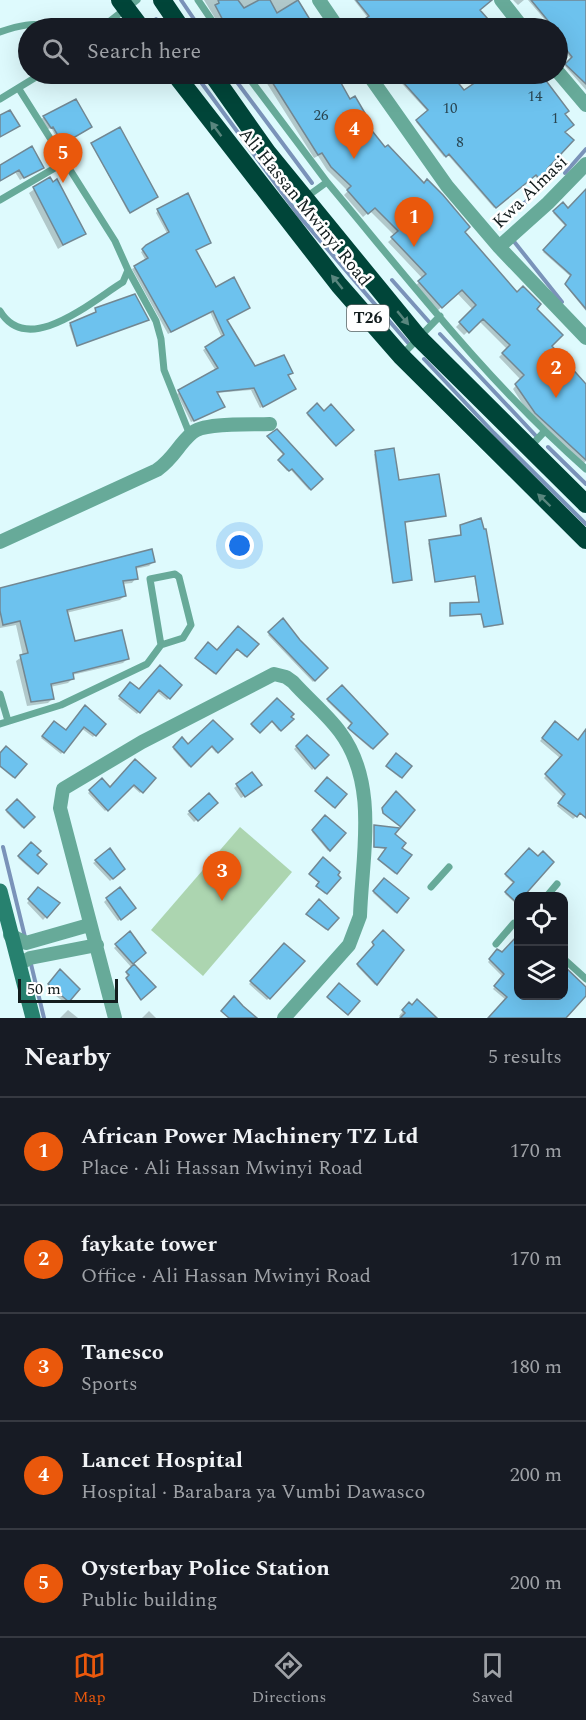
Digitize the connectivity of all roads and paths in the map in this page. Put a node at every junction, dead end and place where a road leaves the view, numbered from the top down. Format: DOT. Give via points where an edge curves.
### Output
graph roads {
  1 [pos="162,0"];
  2 [pos="198,0"];
  3 [pos="319,0"];
  4 [pos="501,0"];
  5 [pos="127,3"];
  6 [pos="111,18"];
  7 [pos="135,18"];
  8 [pos="174,18"];
  9 [pos="210,18"];
  10 [pos="331,18"];
  11 [pos="515,18"];
  12 [pos="18,27"];
  13 [pos="0,32"];
  14 [pos="26,84"];
  15 [pos="183,84"];
  16 [pos="219,84"];
  17 [pos="254,84"];
  18 [pos="375,84"];
  19 [pos="568,84"];
  20 [pos="19,89"];
  21 [pos="0,99"];
  22 [pos="586,105"];
  23 [pos="65,162"];
  24 [pos="586,164"];
  25 [pos="327,182"];
  26 [pos="304,199"];
  27 [pos="0,200"];
  28 [pos="499,247"];
  29 [pos="128,270"];
  30 [pos="0,311"];
  31 [pos="440,316"];
  32 [pos="419,338"];
  33 [pos="586,338"];
  34 [pos="401,356"];
  35 [pos="270,424"];
  36 [pos="544,432"];
  37 [pos="190,435"];
  38 [pos="529,448"];
  39 [pos="586,470"];
  40 [pos="586,504"];
  41 [pos="586,540"];
  42 [pos="0,542"];
  43 [pos="161,645"];
  44 [pos="0,694"];
  45 [pos="4,722"];
  46 [pos="449,867"];
  47 [pos="557,884"];
  48 [pos="431,887"];
  49 [pos="0,891"];
  50 [pos="550,892"];
  51 [pos="514,923"];
  52 [pos="89,925"];
  53 [pos="10,935"];
  54 [pos="496,944"];
  55 [pos="97,945"];
  56 [pos="21,963"];
  57 [pos="568,963"];
  58 [pos="586,979"];
  59 [pos="33,1018"];
  60 [pos="115,1018"];
  61 [pos="284,1018"];
  1 -- 8 [label="highway"];
  2 -- 9 [label="lane"];
  3 -- 10 [label="street"];
  4 -- 11 [label="street"];
  5 -- 6 [label="lane"];
  5 -- 7 [label="highway"];
  12 -- 13 [label="lane"];
  14 -- 20 [label="lane"];
  34 -- 15 [label="highway, Ali Hassan Mwinyi Road / T26, one-way" via="289,222"];
  16 -- 26 [label="highway, Ali Hassan Mwinyi Road / T26"];
  17 -- 25 [label="lane"];
  18 -- 28 [label="street" via="447,186"];
  19 -- 22 [label="street"];
  20 -- 21 [label="lane"];
  20 -- 23 [label="lane"];
  23 -- 27 [label="lane"];
  23 -- 29 [label="lane" via="115,241"];
  24 -- 28 [label="street, Kwa Almasi"];
  25 -- 26 [label="lane"];
  25 -- 31 [label="lane"];
  26 -- 32 [label="highway, Ali Hassan Mwinyi Road / T26, one-way"];
  28 -- 33 [label="street"];
  29 -- 30 [label="lane" via="123,282 51,327 21,329 6,321"];
  29 -- 37 [label="lane" via="156,321 164,370"];
  31 -- 32 [label="lane"];
  31 -- 36 [label="lane"];
  32 -- 34 [label="lane"];
  32 -- 38 [label="highway, Ali Hassan Mwinyi Road / T26"];
  41 -- 34 [label="highway, Ali Hassan Mwinyi Road / T26, one-way"];
  35 -- 37 [label="street" via="201,428"];
  36 -- 38 [label="lane"];
  36 -- 39 [label="lane"];
  37 -- 42 [label="street" via="173,458 156,470"];
  38 -- 40 [label="highway, Ali Hassan Mwinyi Road / T26"];
  43 -- 43 [label="lane" via="150,579 175,574 191,625 183,638"];
  43 -- 45 [label="lane" via="147,664 61,705"];
  44 -- 45 [label="lane"];
  46 -- 48 [label="lane"];
  47 -- 50 [label="lane"];
  49 -- 53 [label="street"];
  51 -- 54 [label="lane"];
  52 -- 53 [label="street" via="26,943"];
  52 -- 55 [label="street"];
  52 -- 61 [label="street" via="60,808 63,789 267,677 286,677 340,733 357,762 365,794 360,916 356,931 349,945"];
  53 -- 56 [label="street"];
  55 -- 56 [label="street"];
  55 -- 60 [label="street"];
  56 -- 59 [label="street"];
  57 -- 58 [label="lane"];
}
